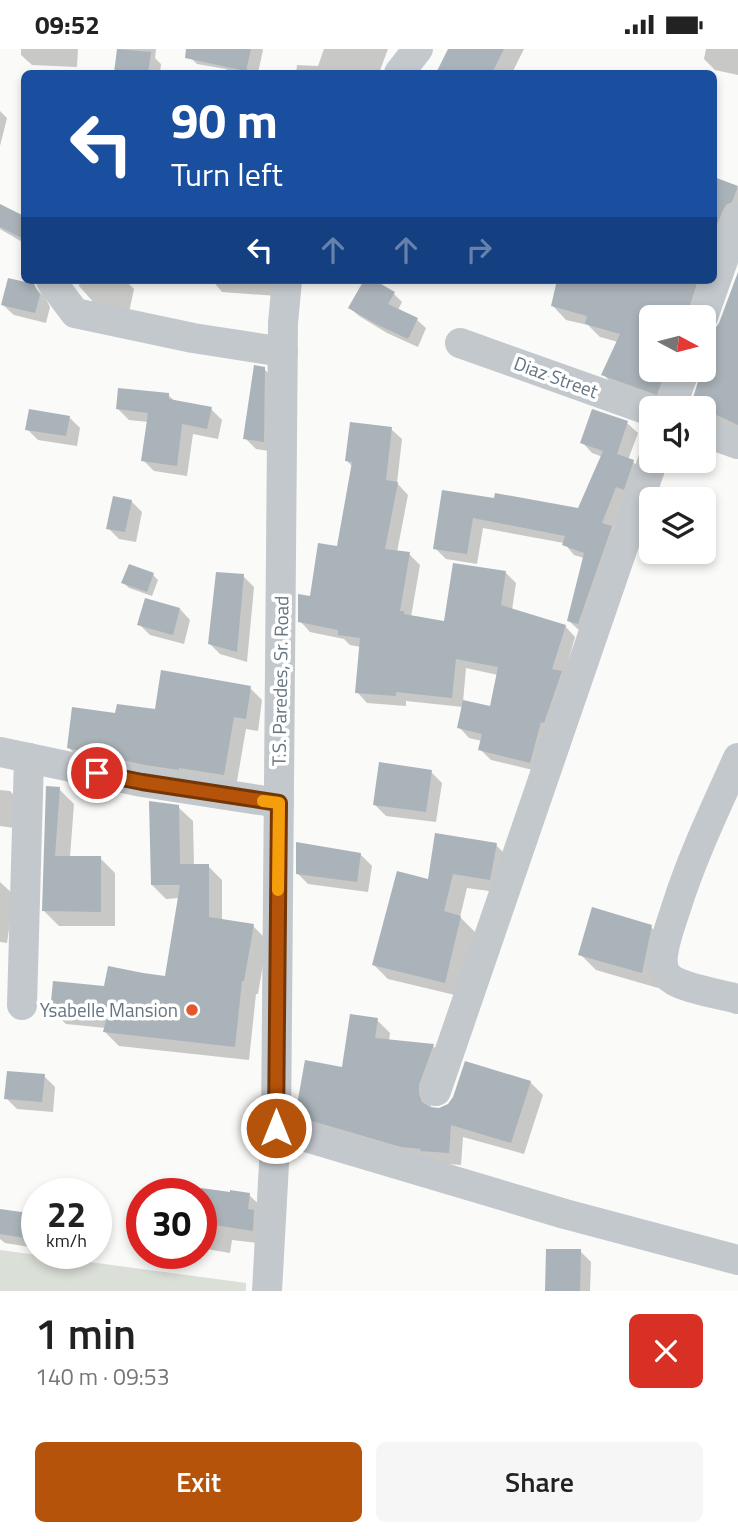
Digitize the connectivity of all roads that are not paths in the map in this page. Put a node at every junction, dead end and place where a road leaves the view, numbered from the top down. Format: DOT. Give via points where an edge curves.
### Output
graph roads {
  1 [pos="418,49"];
  2 [pos="401,70"];
  3 [pos="738,218"];
  4 [pos="717,277"];
  5 [pos="53,284"];
  6 [pos="286,284"];
  7 [pos="715,284"];
  8 [pos="707,305"];
  9 [pos="460,343"];
  10 [pos="283,352"];
  11 [pos="639,407"];
  12 [pos="716,436"];
  13 [pos="738,444"];
  14 [pos="649,473"];
  15 [pos="14,755"];
  16 [pos="738,758"];
  17 [pos="279,803"];
  18 [pos="738,999"];
  19 [pos="22,1005"];
  20 [pos="436,1091"];
  21 [pos="276,1128"];
  22 [pos="738,1260"];
  23 [pos="267,1291"];
  1 -- 2 [label="street"];
  3 -- 4 [label="street"];
  5 -- 10 [label="street" via="75,313"];
  6 -- 10 [label="street, T.S. Paredes, Sr. Road"];
  7 -- 8 [label="street"];
  9 -- 11 [label="street, Diaz Street"];
  10 -- 17 [label="street, T.S. Paredes, Sr. Road"];
  12 -- 13 [label="street"];
  14 -- 20 [label="street"];
  15 -- 17 [label="street" via="142,782"];
  15 -- 19 [label="street"];
  16 -- 18 [label="street" via="682,889 663,962 673,981"];
  17 -- 21 [label="street, T.S. Paredes, Sr. Road"];
  21 -- 22 [label="street"];
  21 -- 23 [label="street, T.S. Paredes, Sr. Road"];
}
